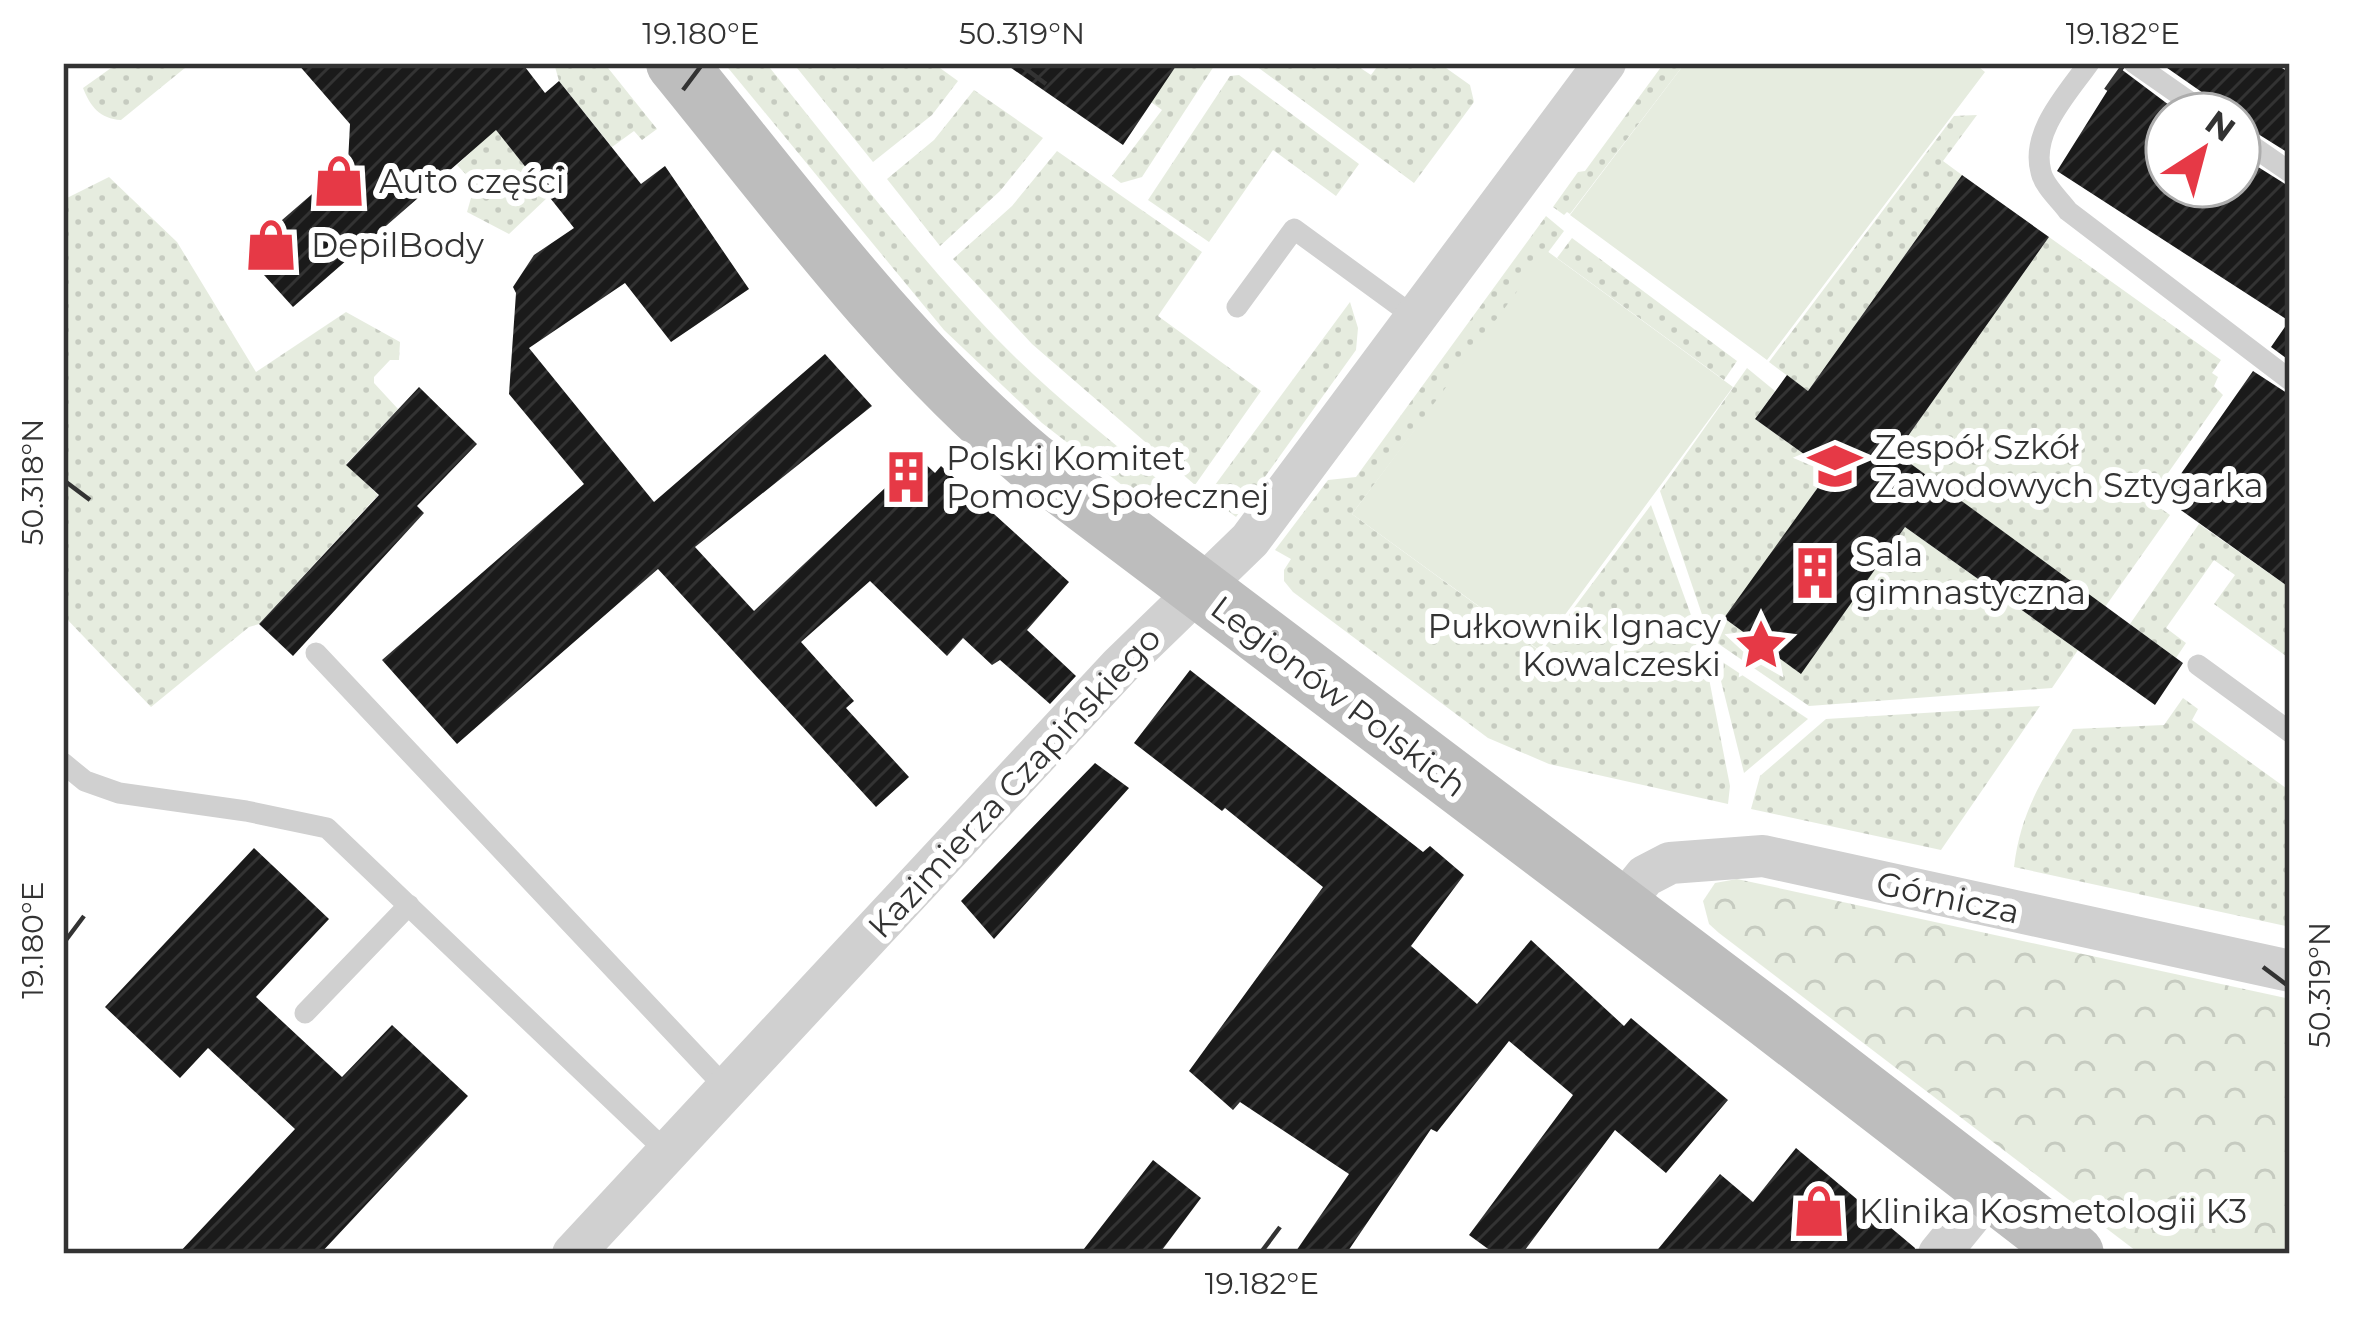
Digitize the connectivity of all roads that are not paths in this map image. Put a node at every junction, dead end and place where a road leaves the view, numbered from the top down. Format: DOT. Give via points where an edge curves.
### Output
graph roads {
  1 [pos="676,63"];
  2 [pos="1605,63"];
  3 [pos="2089,63"];
  4 [pos="2134,63"];
  5 [pos="2172,90"];
  6 [pos="2263,153"];
  7 [pos="2290,172"];
  8 [pos="1237,307"];
  9 [pos="1416,318"];
  10 [pos="2290,380"];
  11 [pos="1197,589"];
  12 [pos="316,653"];
  13 [pos="2198,665"];
  14 [pos="2290,732"];
  15 [pos="63,763"];
  16 [pos="409,905"];
  17 [pos="1620,907"];
  18 [pos="2290,971"];
  19 [pos="305,1013"];
  20 [pos="727,1089"];
  21 [pos="667,1152"];
  22 [pos="1991,1189"];
  23 [pos="2069,1252"];
  24 [pos="573,1254"];
  25 [pos="1939,1254"];
  1 -- 11 [label="street, Legionów Polskich" via="968,408"];
  2 -- 9 [label="street, Kazimierza Czapińskiego"];
  3 -- 10 [label="lane" via="2038,145 2041,176 2068,211"];
  4 -- 5 [label="lane"];
  6 -- 7 [label="lane"];
  8 -- 9 [label="lane" via="1294,230"];
  9 -- 11 [label="street, Kazimierza Czapińskiego" via="1250,540"];
  11 -- 17 [label="street, Legionów Polskich"];
  11 -- 20 [label="street, Kazimierza Czapińskiego"];
  12 -- 20 [label="lane"];
  13 -- 14 [label="lane"];
  15 -- 16 [label="lane" via="119,793 328,828"];
  16 -- 19 [label="lane"];
  16 -- 21 [label="lane"];
  17 -- 18 [label="street, Górnicza" via="1645,876 1670,863 1763,856"];
  17 -- 22 [label="street, Legionów Polskich"];
  20 -- 21 [label="street, Kazimierza Czapińskiego"];
  21 -- 24 [label="street, Kazimierza Czapińskiego"];
  22 -- 23 [label="street, Legionów Polskich"];
  22 -- 25 [label="street"];
}
